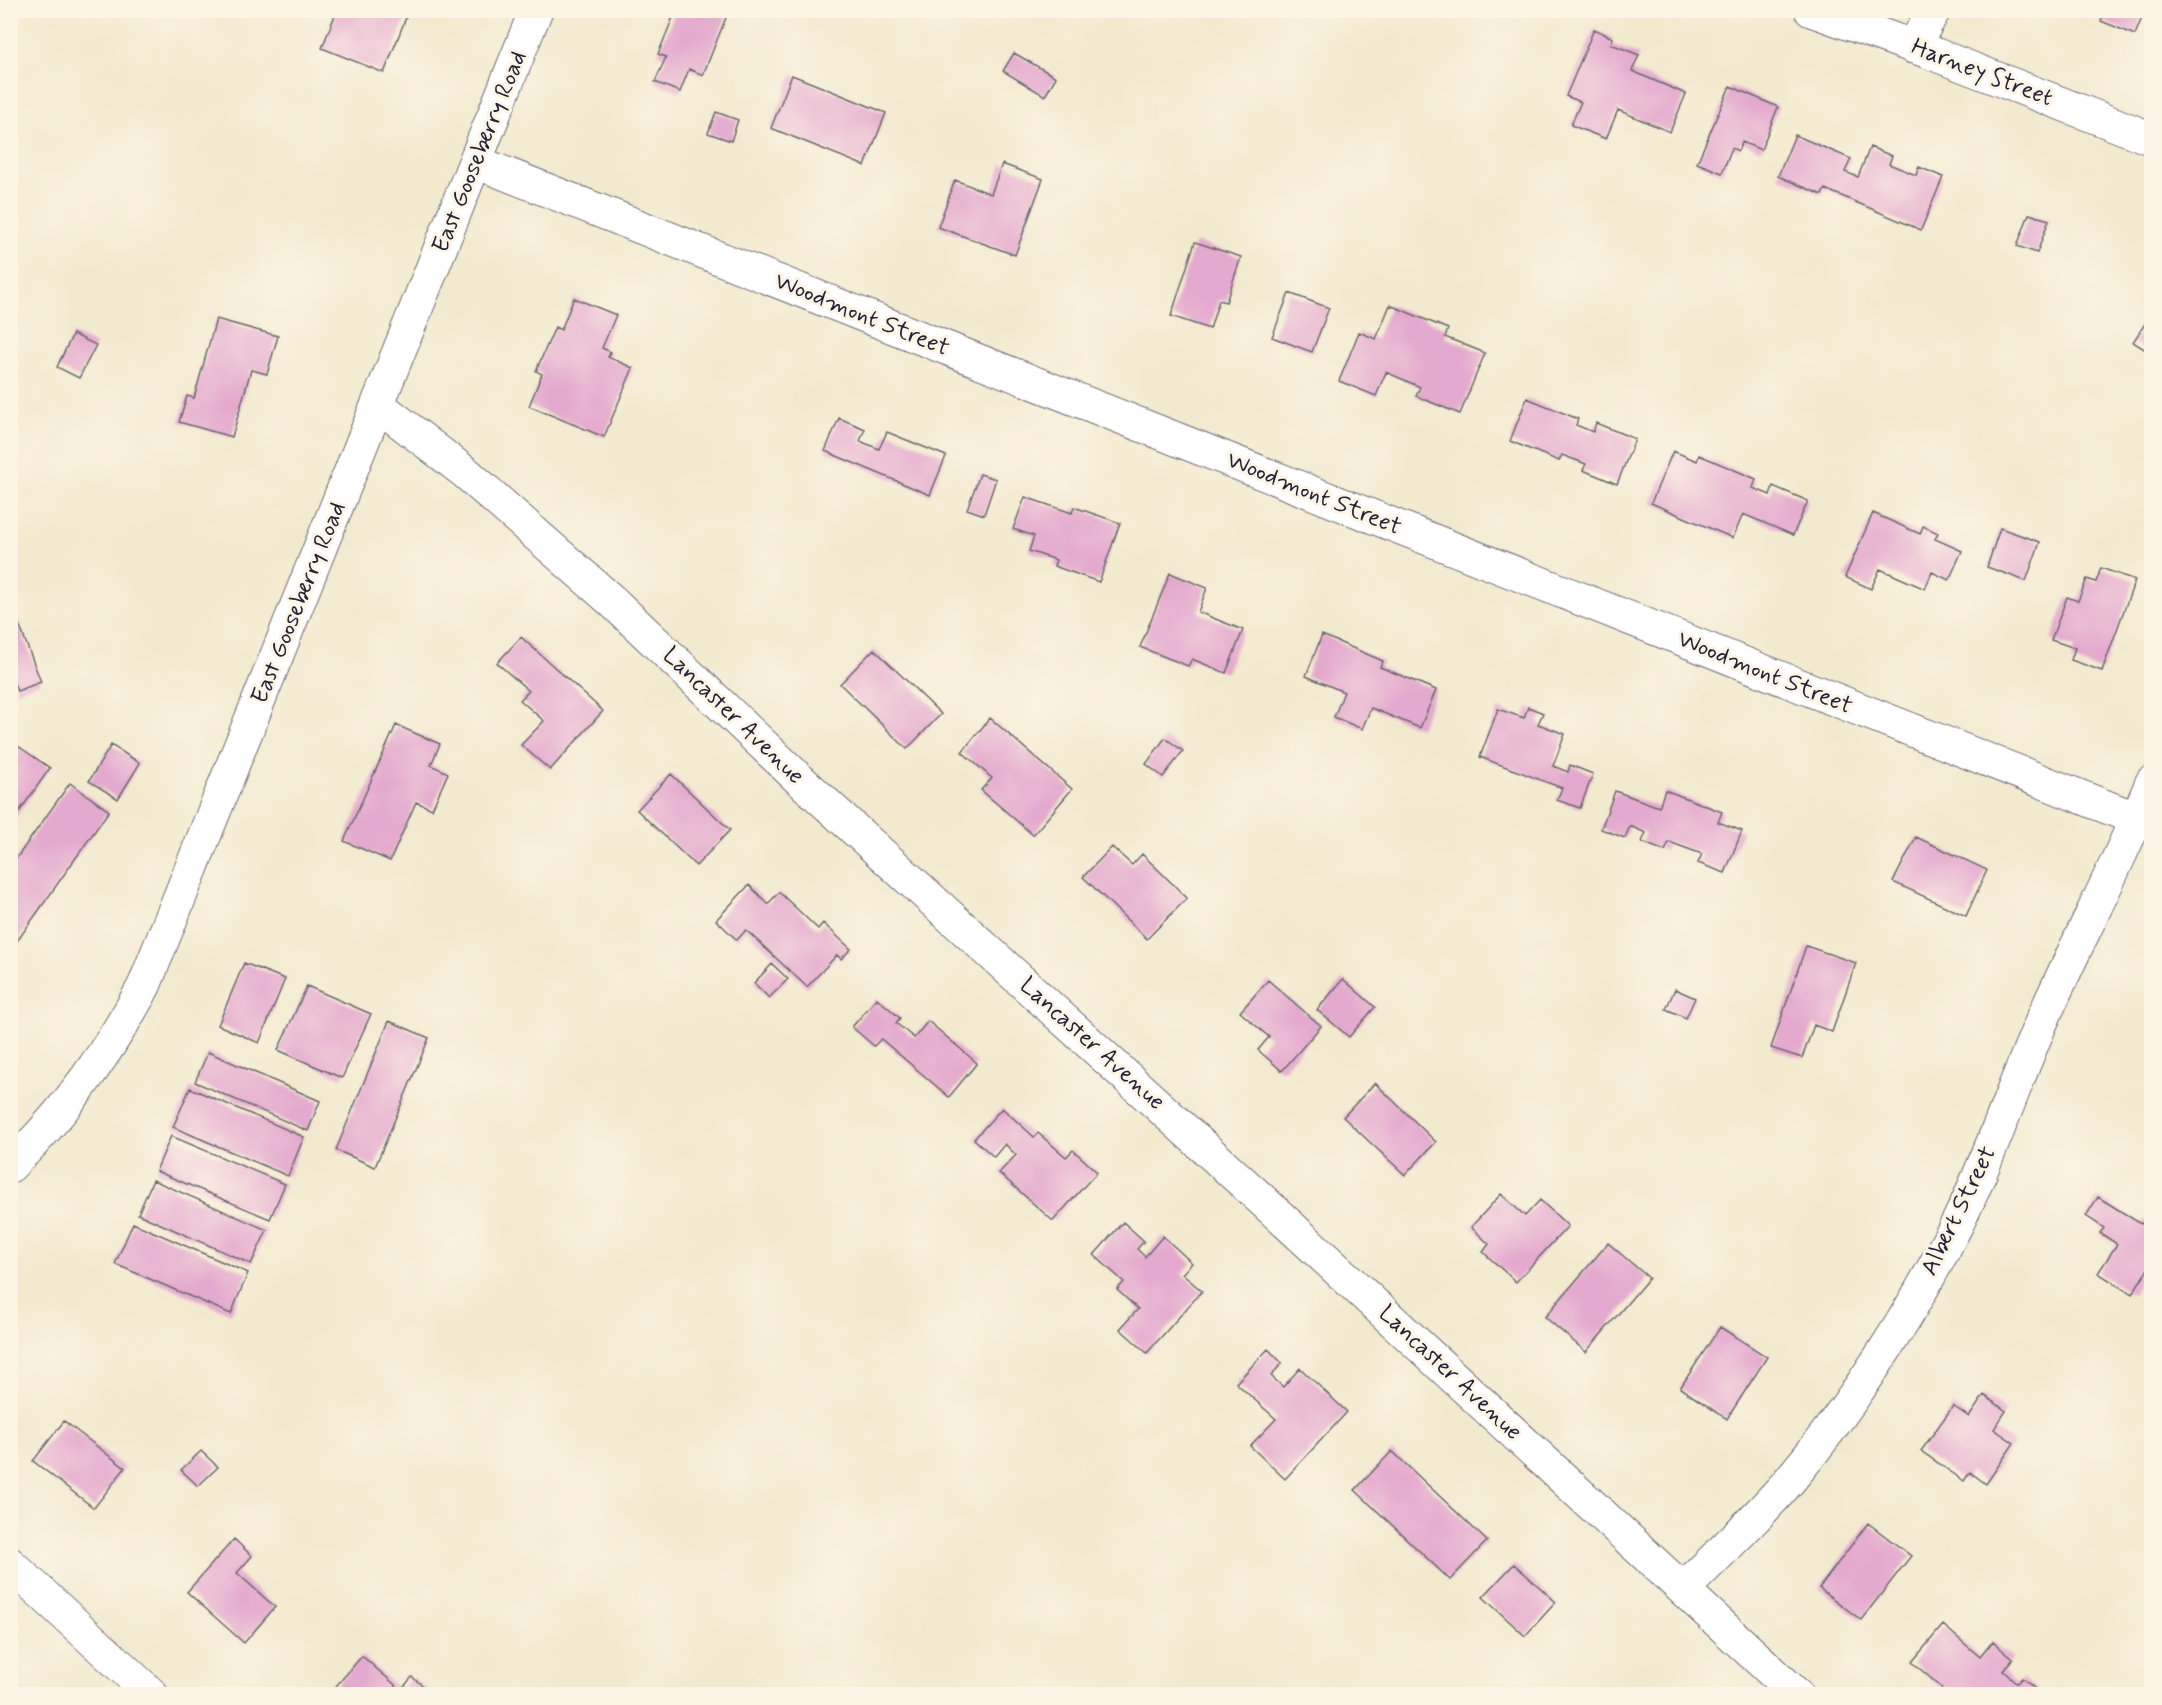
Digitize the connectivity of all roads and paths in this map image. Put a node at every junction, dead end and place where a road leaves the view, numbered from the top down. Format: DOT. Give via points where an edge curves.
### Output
graph roads {
  1 [pos="536,10"];
  2 [pos="1811,10"];
  3 [pos="1934,10"];
  4 [pos="1913,47"];
  5 [pos="2151,139"];
  6 [pos="476,162"];
  7 [pos="378,405"];
  8 [pos="2151,782"];
  9 [pos="2144,822"];
  10 [pos="10,1166"];
  11 [pos="10,1564"];
  12 [pos="1683,1589"];
  13 [pos="151,1695"];
  14 [pos="1796,1695"];
  1 -- 6 [label="street, East Gooseberry Road"];
  2 -- 4 [label="street, Harney Street"];
  3 -- 4 [label="street"];
  4 -- 5 [label="street, Harney Street"];
  6 -- 7 [label="street, East Gooseberry Road"];
  6 -- 9 [label="street, Woodmont Street"];
  7 -- 10 [label="street, East Gooseberry Road" via="144,986 91,1074"];
  7 -- 12 [label="street, Lancaster Avenue" via="465,473 612,601 798,778"];
  8 -- 9 [label="street, Albert Street"];
  9 -- 12 [label="street, Albert Street" via="2044,1015 1989,1154 1957,1223 1915,1298 1856,1393 1806,1459 1762,1510"];
  11 -- 13 [label="street"];
  12 -- 14 [label="street, Lancaster Avenue"];
}
